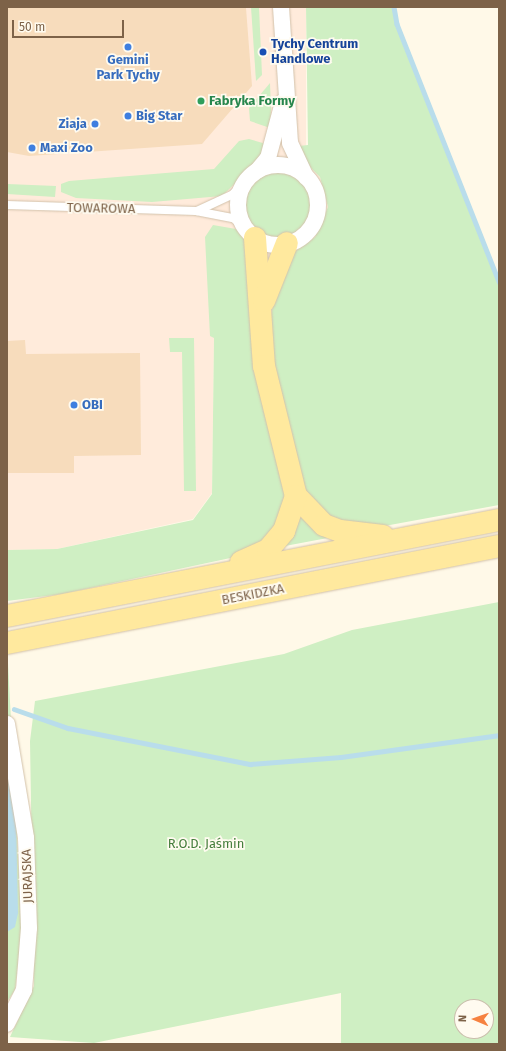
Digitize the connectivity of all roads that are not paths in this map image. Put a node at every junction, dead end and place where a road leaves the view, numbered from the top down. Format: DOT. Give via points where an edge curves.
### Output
graph roads {
  1 [pos="280,7"];
  2 [pos="286,88"];
  3 [pos="253,174"];
  4 [pos="307,178"];
  5 [pos="7,205"];
  6 [pos="196,211"];
  7 [pos="250,233"];
  8 [pos="287,244"];
  9 [pos="261,311"];
  10 [pos="296,496"];
  11 [pos="499,520"];
  12 [pos="412,537"];
  13 [pos="499,546"];
  14 [pos="208,578"];
  15 [pos="7,616"];
  16 [pos="7,643"];
  17 [pos="7,724"];
  18 [pos="7,1024"];
  1 -- 2 [label="street, TOWAROWA"];
  2 -- 3 [label="street, TOWAROWA" via="268,158"];
  2 -- 4 [label="street, TOWAROWA" via="290,143"];
  3 -- 4 [label="street" via="284,166"];
  3 -- 6 [label="lane, TOWAROWA" via="233,194"];
  3 -- 7 [label="street" via="238,202"];
  4 -- 8 [label="street" via="314,189 316,215 305,235"];
  5 -- 6 [label="lane, TOWAROWA"];
  6 -- 7 [label="lane, TOWAROWA" via="233,218"];
  7 -- 8 [label="street" via="265,243"];
  7 -- 9 [label="main road"];
  8 -- 9 [label="main road"];
  9 -- 10 [label="main road" via="266,378"];
  10 -- 12 [label="main road" via="324,525 340,531"];
  10 -- 14 [label="main road" via="284,531 268,550"];
  11 -- 12 [label="main road, BESKIDZKA"];
  12 -- 14 [label="main road, BESKIDZKA"];
  13 -- 16 [label="main road, BESKIDZKA"];
  14 -- 15 [label="main road, BESKIDZKA"];
  17 -- 18 [label="street, JURAJSKA" via="26,838 29,928 24,990"];
}
